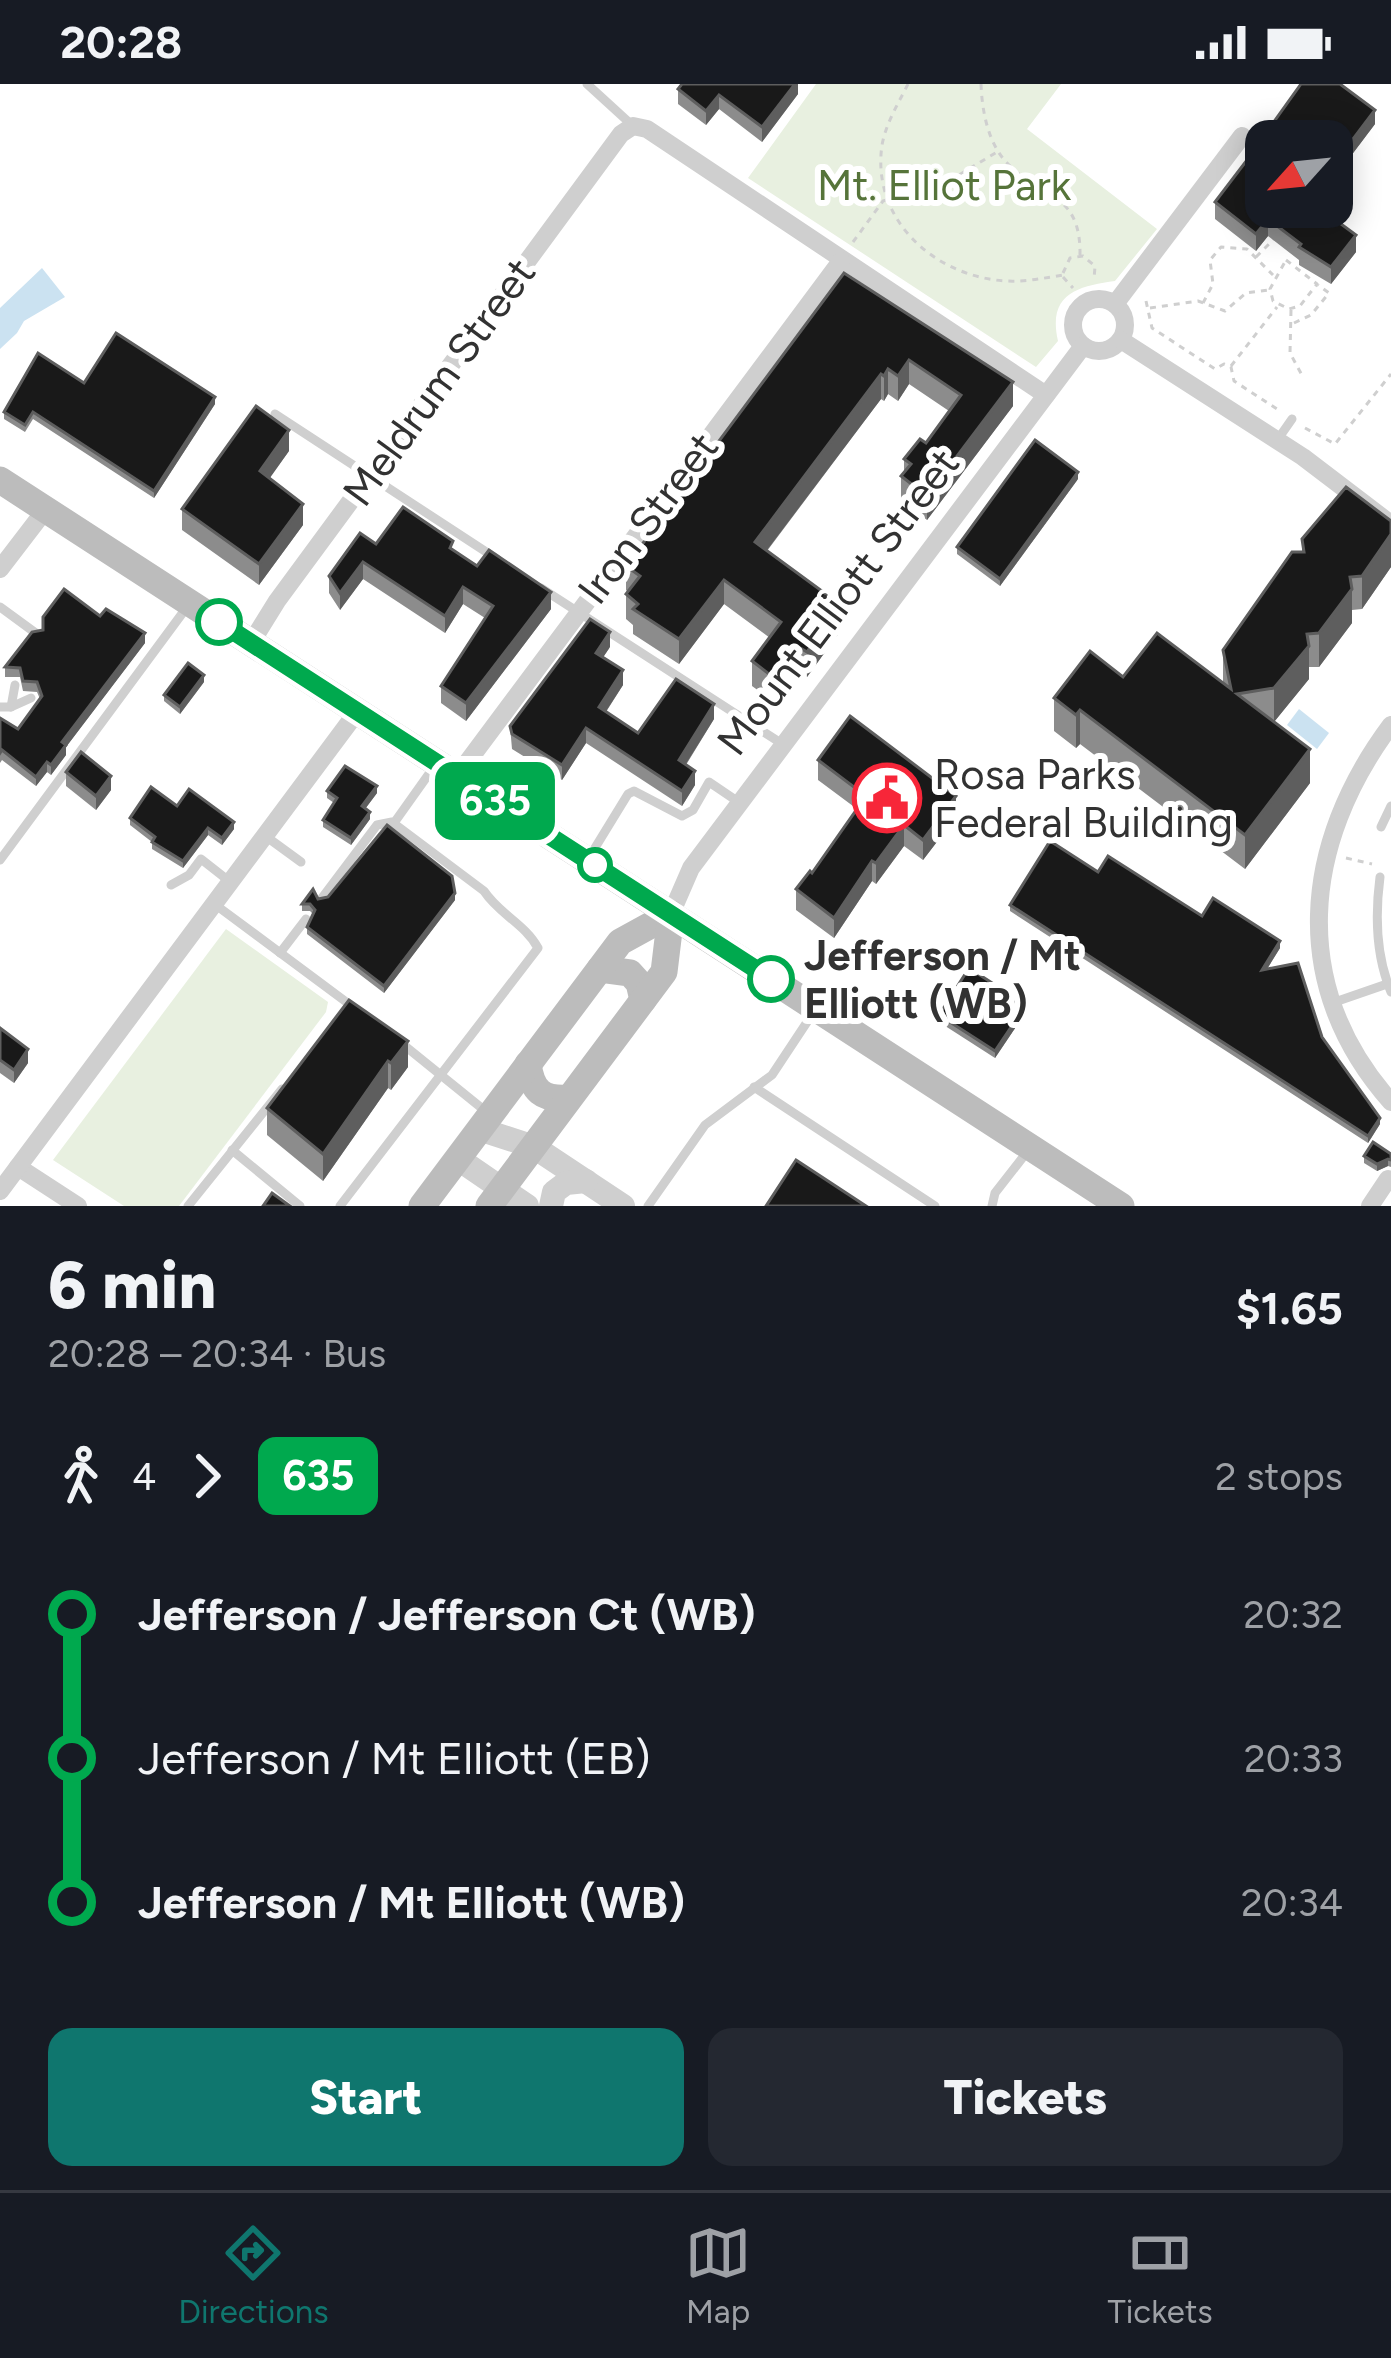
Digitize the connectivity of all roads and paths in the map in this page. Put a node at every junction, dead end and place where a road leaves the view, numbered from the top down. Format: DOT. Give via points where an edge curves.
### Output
graph roads {
  1 [pos="586,84"];
  2 [pos="908,84"];
  3 [pos="981,84"];
  4 [pos="633,126"];
  5 [pos="1242,136"];
  6 [pos="998,151"];
  7 [pos="890,200"];
  8 [pos="1274,229"];
  9 [pos="846,253"];
  10 [pos="1080,255"];
  11 [pos="1255,257"];
  12 [pos="1103,274"];
  13 [pos="1063,275"];
  14 [pos="1275,276"];
  15 [pos="1317,284"];
  16 [pos="1073,288"];
  17 [pos="1270,289"];
  18 [pos="1140,294"];
  19 [pos="1203,303"];
  20 [pos="1115,304"];
  21 [pos="1278,305"];
  22 [pos="1149,308"];
  23 [pos="1291,309"];
  24 [pos="1292,324"];
  25 [pos="1120,340"];
  26 [pos="1083,346"];
  27 [pos="1231,367"];
  28 [pos="1391,374"];
  29 [pos="1303,377"];
  30 [pos="1046,395"];
  31 [pos="275,414"];
  32 [pos="1292,419"];
  33 [pos="1277,440"];
  34 [pos="370,476"];
  35 [pos="0,480"];
  36 [pos="46,509"];
  37 [pos="1391,524"];
  38 [pos="505,565"];
  39 [pos="0,569"];
  40 [pos="524,577"];
  41 [pos="190,603"];
  42 [pos="0,607"];
  43 [pos="578,611"];
  44 [pos="37,634"];
  45 [pos="251,643"];
  46 [pos="15,685"];
  47 [pos="32,698"];
  48 [pos="5,707"];
  49 [pos="357,712"];
  50 [pos="1391,725"];
  51 [pos="784,745"];
  52 [pos="1384,748"];
  53 [pos="447,770"];
  54 [pos="740,803"];
  55 [pos="1391,806"];
  56 [pos="394,824"];
  57 [pos="1381,827"];
  58 [pos="264,835"];
  59 [pos="1325,853"];
  60 [pos="0,860"];
  61 [pos="587,860"];
  62 [pos="301,862"];
  63 [pos="1391,868"];
  64 [pos="1380,877"];
  65 [pos="229,881"];
  66 [pos="171,885"];
  67 [pos="322,898"];
  68 [pos="213,903"];
  69 [pos="671,914"];
  70 [pos="306,919"];
  71 [pos="280,953"];
  72 [pos="600,969"];
  73 [pos="1389,988"];
  74 [pos="643,1000"];
  75 [pos="348,1003"];
  76 [pos="1332,1003"];
  77 [pos="816,1009"];
  78 [pos="364,1015"];
  79 [pos="333,1022"];
  80 [pos="395,1038"];
  81 [pos="528,1064"];
  82 [pos="440,1076"];
  83 [pos="290,1078"];
  84 [pos="754,1087"];
  85 [pos="569,1098"];
  86 [pos="1391,1102"];
  87 [pos="485,1122"];
  88 [pos="534,1147"];
  89 [pos="1030,1147"];
  90 [pos="232,1150"];
  91 [pos="457,1158"];
  92 [pos="18,1167"];
  93 [pos="1388,1179"];
  94 [pos="586,1181"];
  95 [pos="0,1191"];
  96 [pos="496,1198"];
  97 [pos="343,1205"];
  98 [pos="78,1206"];
  99 [pos="188,1206"];
  100 [pos="300,1206"];
  101 [pos="422,1206"];
  102 [pos="527,1206"];
  103 [pos="551,1206"];
  104 [pos="623,1206"];
  105 [pos="648,1206"];
  106 [pos="935,1206"];
  107 [pos="992,1206"];
  108 [pos="1121,1206"];
  109 [pos="1370,1206"];
  1 -- 4 [label="lane"];
  2 -- 7 [label="path" via="883,141"];
  3 -- 6 [label="path"];
  4 -- 9 [label="street"];
  4 -- 34 [label="street, Meldrum Street"];
  5 -- 20 [label="street"];
  6 -- 7 [label="path" via="949,181"];
  6 -- 10 [label="path" via="1066,208"];
  7 -- 9 [label="path" via="878,205"];
  7 -- 13 [label="path" via="921,251 955,270 1010,282"];
  8 -- 11 [label="path" via="1279,233"];
  9 -- 30 [label="street"];
  9 -- 43 [label="street, Iron Street"];
  10 -- 12 [label="path" via="1092,260 1095,278"];
  10 -- 13 [label="path" via="1066,262"];
  11 -- 14 [label="path"];
  11 -- 19 [label="path" via="1242,246 1214,252"];
  13 -- 16 [label="path"];
  14 -- 15 [label="path" via="1286,260"];
  14 -- 17 [label="path"];
  15 -- 23 [label="path"];
  15 -- 24 [label="path" via="1329,293 1311,316"];
  17 -- 19 [label="path" via="1246,293 1225,311"];
  17 -- 21 [label="path"];
  18 -- 22 [label="path"];
  19 -- 22 [label="path"];
  20 -- 25 [label="street" via="1125,325"];
  20 -- 26 [label="street" via="1100,298 1078,309 1072,324"];
  21 -- 23 [label="path"];
  21 -- 27 [label="path"];
  22 -- 27 [label="path" via="1152,328 1215,369"];
  23 -- 24 [label="path"];
  24 -- 29 [label="path" via="1290,352"];
  25 -- 26 [label="street" via="1103,351"];
  25 -- 33 [label="street"];
  26 -- 30 [label="street, Mount Elliott Street"];
  27 -- 32 [label="path" via="1234,381"];
  28 -- 32 [label="path" via="1335,444"];
  30 -- 51 [label="street, Mount Elliott Street"];
  31 -- 34 [label="lane"];
  32 -- 33 [label="lane"];
  33 -- 37 [label="street"];
  34 -- 38 [label="lane"];
  34 -- 45 [label="street, Meldrum Street"];
  35 -- 36 [label="main road"];
  36 -- 39 [label="street"];
  36 -- 41 [label="main road"];
  40 -- 43 [label="lane"];
  41 -- 45 [label="main road"];
  41 -- 60 [label="lane"];
  42 -- 44 [label="lane"];
  43 -- 51 [label="lane"];
  43 -- 53 [label="street, Iron Street"];
  45 -- 49 [label="main road"];
  46 -- 48 [label="lane"];
  47 -- 48 [label="lane"];
  49 -- 53 [label="main road"];
  49 -- 58 [label="street"];
  50 -- 52 [label="street"];
  51 -- 54 [label="street, Mount Elliott Street"];
  52 -- 59 [label="street" via="1350,789"];
  53 -- 56 [label="lane"];
  53 -- 61 [label="main road"];
  54 -- 61 [label="lane" via="709,782 682,816 634,791"];
  54 -- 69 [label="street, Mount Elliott Street" via="691,868"];
  55 -- 57 [label="lane"];
  56 -- 67 [label="lane" via="377,825"];
  56 -- 82 [label="lane" via="484,891 538,948"];
  58 -- 62 [label="lane"];
  58 -- 65 [label="street"];
  59 -- 63 [label="path"];
  59 -- 76 [label="street" via="1318,924"];
  61 -- 69 [label="main road"];
  64 -- 73 [label="lane" via="1376,906"];
  65 -- 66 [label="lane" via="201,859"];
  65 -- 68 [label="street"];
  68 -- 71 [label="lane"];
  68 -- 92 [label="street"];
  69 -- 72 [label="main road" via="620,943"];
  69 -- 74 [label="main road, Mount Elliott Street" via="664,972"];
  69 -- 77 [label="main road"];
  70 -- 71 [label="lane"];
  71 -- 75 [label="lane"];
  72 -- 74 [label="main road" via="630,973"];
  72 -- 81 [label="main road"];
  73 -- 76 [label="lane"];
  74 -- 85 [label="main road, Mount Elliott Street"];
  75 -- 78 [label="lane"];
  75 -- 79 [label="lane"];
  76 -- 86 [label="street"];
  77 -- 84 [label="lane" via="772,1075"];
  77 -- 89 [label="main road"];
  80 -- 82 [label="lane"];
  81 -- 85 [label="main road" via="539,1094"];
  81 -- 87 [label="main road"];
  82 -- 87 [label="lane"];
  82 -- 97 [label="lane"];
  83 -- 90 [label="lane"];
  84 -- 105 [label="lane" via="705,1125"];
  84 -- 106 [label="lane"];
  85 -- 88 [label="main road, Mount Elliott Street"];
  87 -- 88 [label="street"];
  87 -- 91 [label="main road"];
  88 -- 94 [label="street"];
  88 -- 96 [label="main road, Mount Elliott Street"];
  89 -- 107 [label="lane"];
  89 -- 108 [label="main road"];
  90 -- 99 [label="lane"];
  90 -- 100 [label="lane"];
  91 -- 96 [label="street"];
  91 -- 101 [label="main road"];
  92 -- 95 [label="street"];
  92 -- 98 [label="street"];
  93 -- 109 [label="street"];
  94 -- 103 [label="street" via="566,1183"];
  94 -- 104 [label="street"];
  96 -- 102 [label="street"];
}
